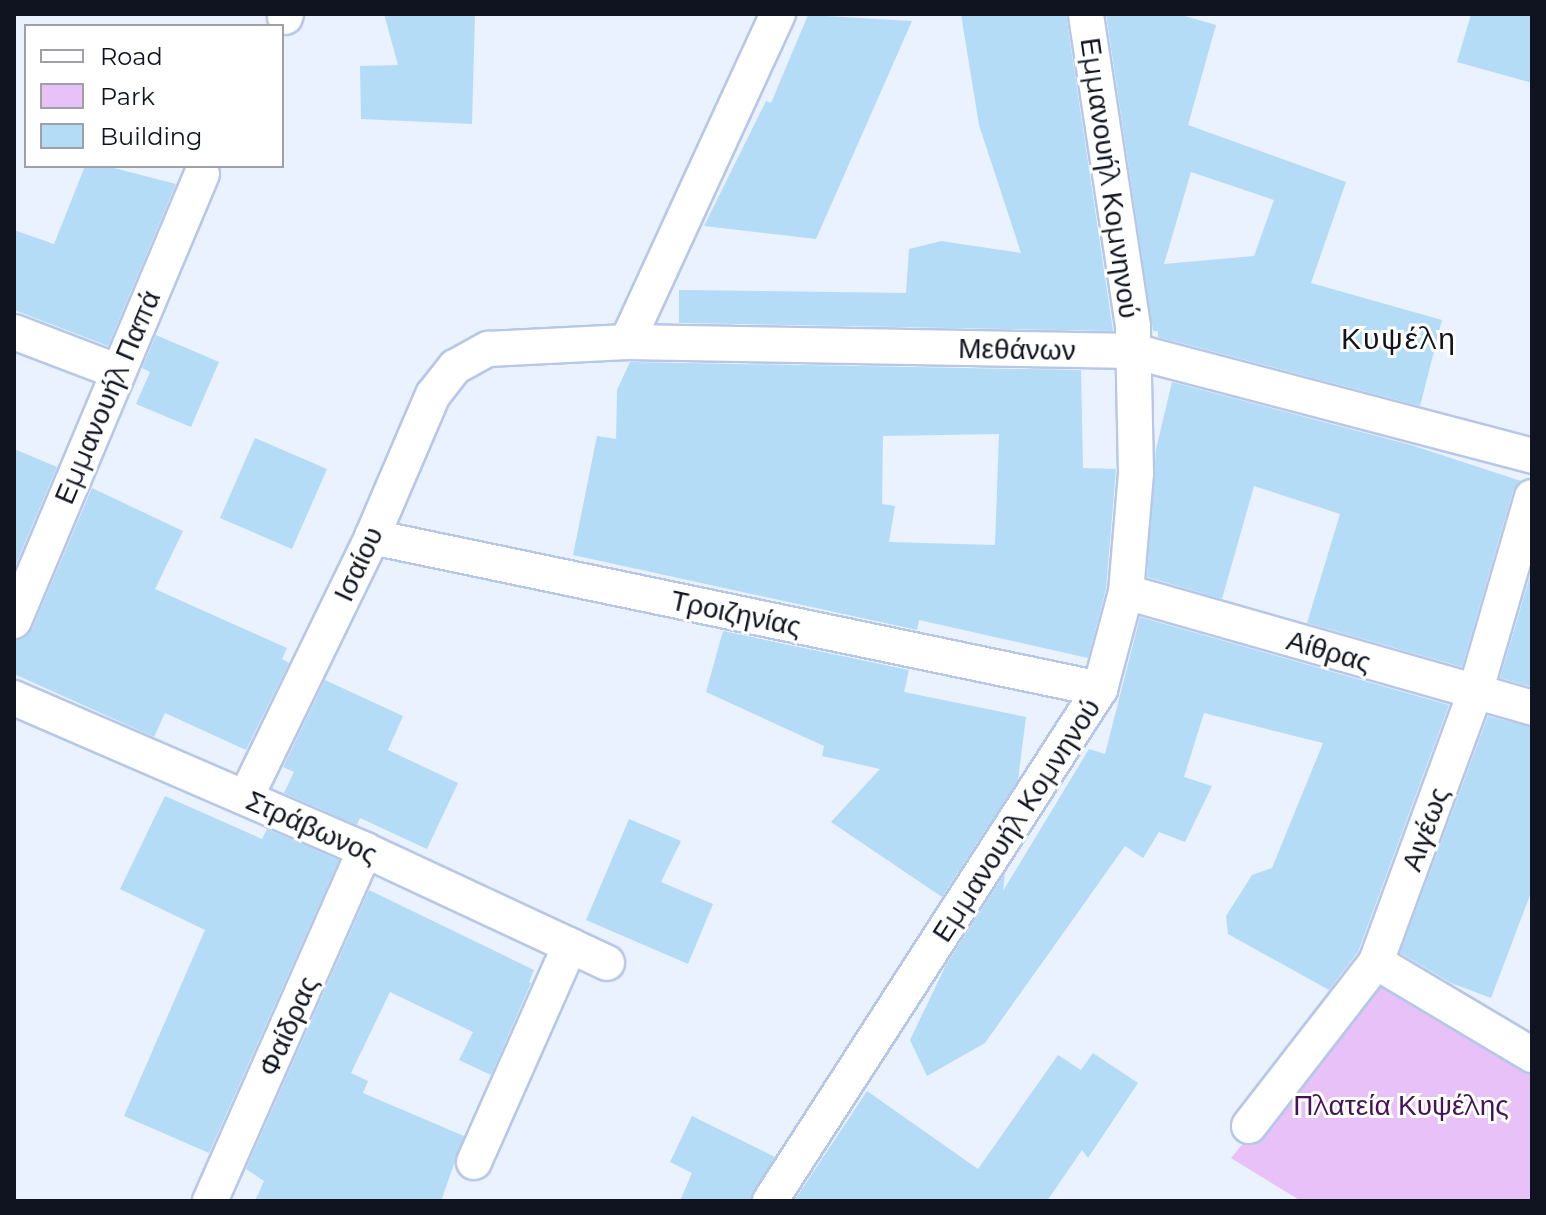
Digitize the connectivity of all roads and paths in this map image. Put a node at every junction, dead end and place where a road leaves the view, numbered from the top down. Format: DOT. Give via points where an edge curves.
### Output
graph roads {
  1 [pos="778,14"];
  2 [pos="1086,14"];
  3 [pos="202,174"];
  4 [pos="14,332"];
  5 [pos="627,342"];
  6 [pos="488,349"];
  7 [pos="1133,351"];
  8 [pos="116,371"];
  9 [pos="1532,456"];
  10 [pos="1532,497"];
  11 [pos="372,537"];
  12 [pos="1126,592"];
  13 [pos="14,621"];
  14 [pos="1100,689"];
  15 [pos="1475,693"];
  16 [pos="14,698"];
  17 [pos="1532,708"];
  18 [pos="246,797"];
  19 [pos="365,850"];
  20 [pos="570,945"];
  21 [pos="1376,962"];
  22 [pos="607,963"];
  23 [pos="1532,1055"];
  24 [pos="1249,1126"];
  25 [pos="474,1162"];
  26 [pos="210,1201"];
  27 [pos="770,1201"];
  1 -- 5 [label="street"];
  2 -- 7 [label="street, Εμμανουήλ Κομνηνού"];
  3 -- 8 [label="street, Εμμανουήλ Παπά"];
  4 -- 8 [label="street"];
  5 -- 6 [label="street, Μεθάνων"];
  5 -- 7 [label="street, Μεθάνων"];
  6 -- 11 [label="street, Ισαίου" via="455,367 433,395"];
  7 -- 9 [label="street, Μεθάνων"];
  7 -- 12 [label="street, Εμμανουήλ Κομνηνού" via="1136,473"];
  8 -- 13 [label="street, Εμμανουήλ Παπά"];
  10 -- 15 [label="street, Αιγέως"];
  11 -- 14 [label="street, Τροιζηνίας"];
  11 -- 18 [label="street, Ισαίου"];
  12 -- 14 [label="street, Εμμανουήλ Κομνηνού"];
  12 -- 15 [label="street, Αίθρας"];
  14 -- 27 [label="street, Εμμανουήλ Κομνηνού"];
  15 -- 17 [label="street, Αίθρας"];
  15 -- 21 [label="street, Αιγέως"];
  16 -- 18 [label="street, Στράβωνος"];
  18 -- 19 [label="street, Στράβωνος"];
  19 -- 20 [label="street, Στράβωνος"];
  19 -- 26 [label="street, Φαίδρας"];
  20 -- 22 [label="street, Στράβωνος"];
  20 -- 25 [label="street"];
  21 -- 23 [label="street"];
  21 -- 24 [label="street, Αιγέως"];
}
